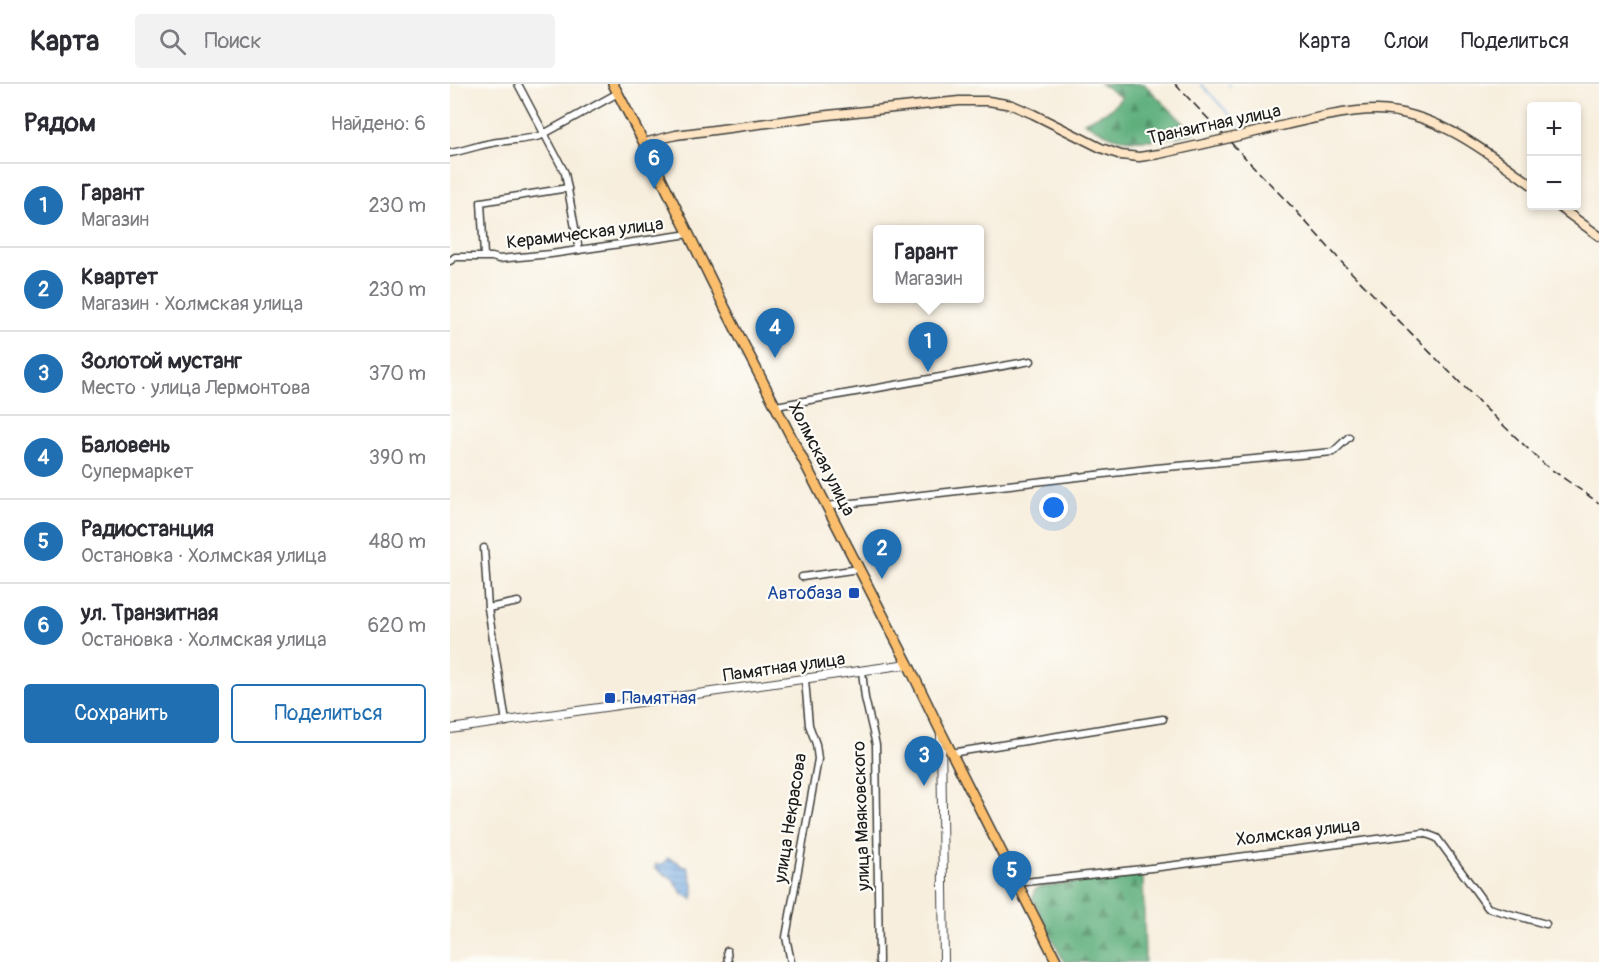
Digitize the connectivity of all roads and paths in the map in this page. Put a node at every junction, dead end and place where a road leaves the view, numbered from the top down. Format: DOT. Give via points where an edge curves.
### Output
graph roads {
  1 [pos="518,84"];
  2 [pos="615,88"];
  3 [pos="544,133"];
  4 [pos="644,142"];
  5 [pos="450,153"];
  6 [pos="1527,182"];
  7 [pos="568,188"];
  8 [pos="1563,210"];
  9 [pos="689,234"];
  10 [pos="1599,236"];
  11 [pos="579,250"];
  12 [pos="484,256"];
  13 [pos="450,261"];
  14 [pos="1031,361"];
  15 [pos="776,406"];
  16 [pos="1349,437"];
  17 [pos="827,506"];
  18 [pos="484,548"];
  19 [pos="859,569"];
  20 [pos="802,577"];
  21 [pos="518,603"];
  22 [pos="488,608"];
  23 [pos="908,664"];
  24 [pos="862,671"];
  25 [pos="805,680"];
  26 [pos="1163,719"];
  27 [pos="506,722"];
  28 [pos="450,729"];
  29 [pos="941,732"];
  30 [pos="951,753"];
  31 [pos="1016,883"];
  32 [pos="1546,924"];
  33 [pos="727,951"];
  34 [pos="728,962"];
  35 [pos="791,962"];
  36 [pos="879,962"];
  37 [pos="944,962"];
  38 [pos="1056,962"];
  1 -- 3 [label="street"];
  2 -- 3 [label="street"];
  2 -- 4 [label="main road, Холмская улица"];
  3 -- 5 [label="street" via="531,139 495,142"];
  3 -- 7 [label="street" via="565,173"];
  4 -- 6 [label="main road, Транзитная улица, bridge" via="828,115 988,101 1034,114 1101,148 1139,157 1378,110 1433,122"];
  4 -- 9 [label="main road, Холмская улица"];
  7 -- 11 [label="street"];
  7 -- 12 [label="street" via="481,202"];
  8 -- 10 [label="main road"];
  9 -- 11 [label="street, Керамическая улица"];
  9 -- 15 [label="main road, Холмская улица"];
  11 -- 12 [label="street, Керамическая улица" via="499,259"];
  12 -- 13 [label="street, Керамическая улица" via="455,257"];
  14 -- 15 [label="street"];
  15 -- 17 [label="main road, Холмская улица"];
  16 -- 17 [label="street" via="1333,452"];
  17 -- 19 [label="main road, Холмская улица"];
  18 -- 22 [label="street"];
  19 -- 20 [label="street"];
  19 -- 23 [label="main road, Холмская улица"];
  21 -- 22 [label="street"];
  22 -- 27 [label="street"];
  23 -- 24 [label="street, Памятная улица"];
  23 -- 29 [label="main road, Холмская улица"];
  24 -- 25 [label="street, Памятная улица"];
  24 -- 36 [label="street, улица Маяковского" via="876,745"];
  25 -- 27 [label="street, Памятная улица"];
  25 -- 35 [label="street, улица Некрасова" via="808,725 818,759 786,937"];
  26 -- 30 [label="street"];
  27 -- 28 [label="street, Памятная улица"];
  29 -- 30 [label="main road, Холмская улица"];
  29 -- 37 [label="street"];
  30 -- 31 [label="main road, Холмская улица"];
  31 -- 32 [label="street, Холмская улица" via="1424,833 1437,838 1488,908"];
  31 -- 38 [label="main road, Холмская улица"];
  33 -- 34 [label="street"];
}
